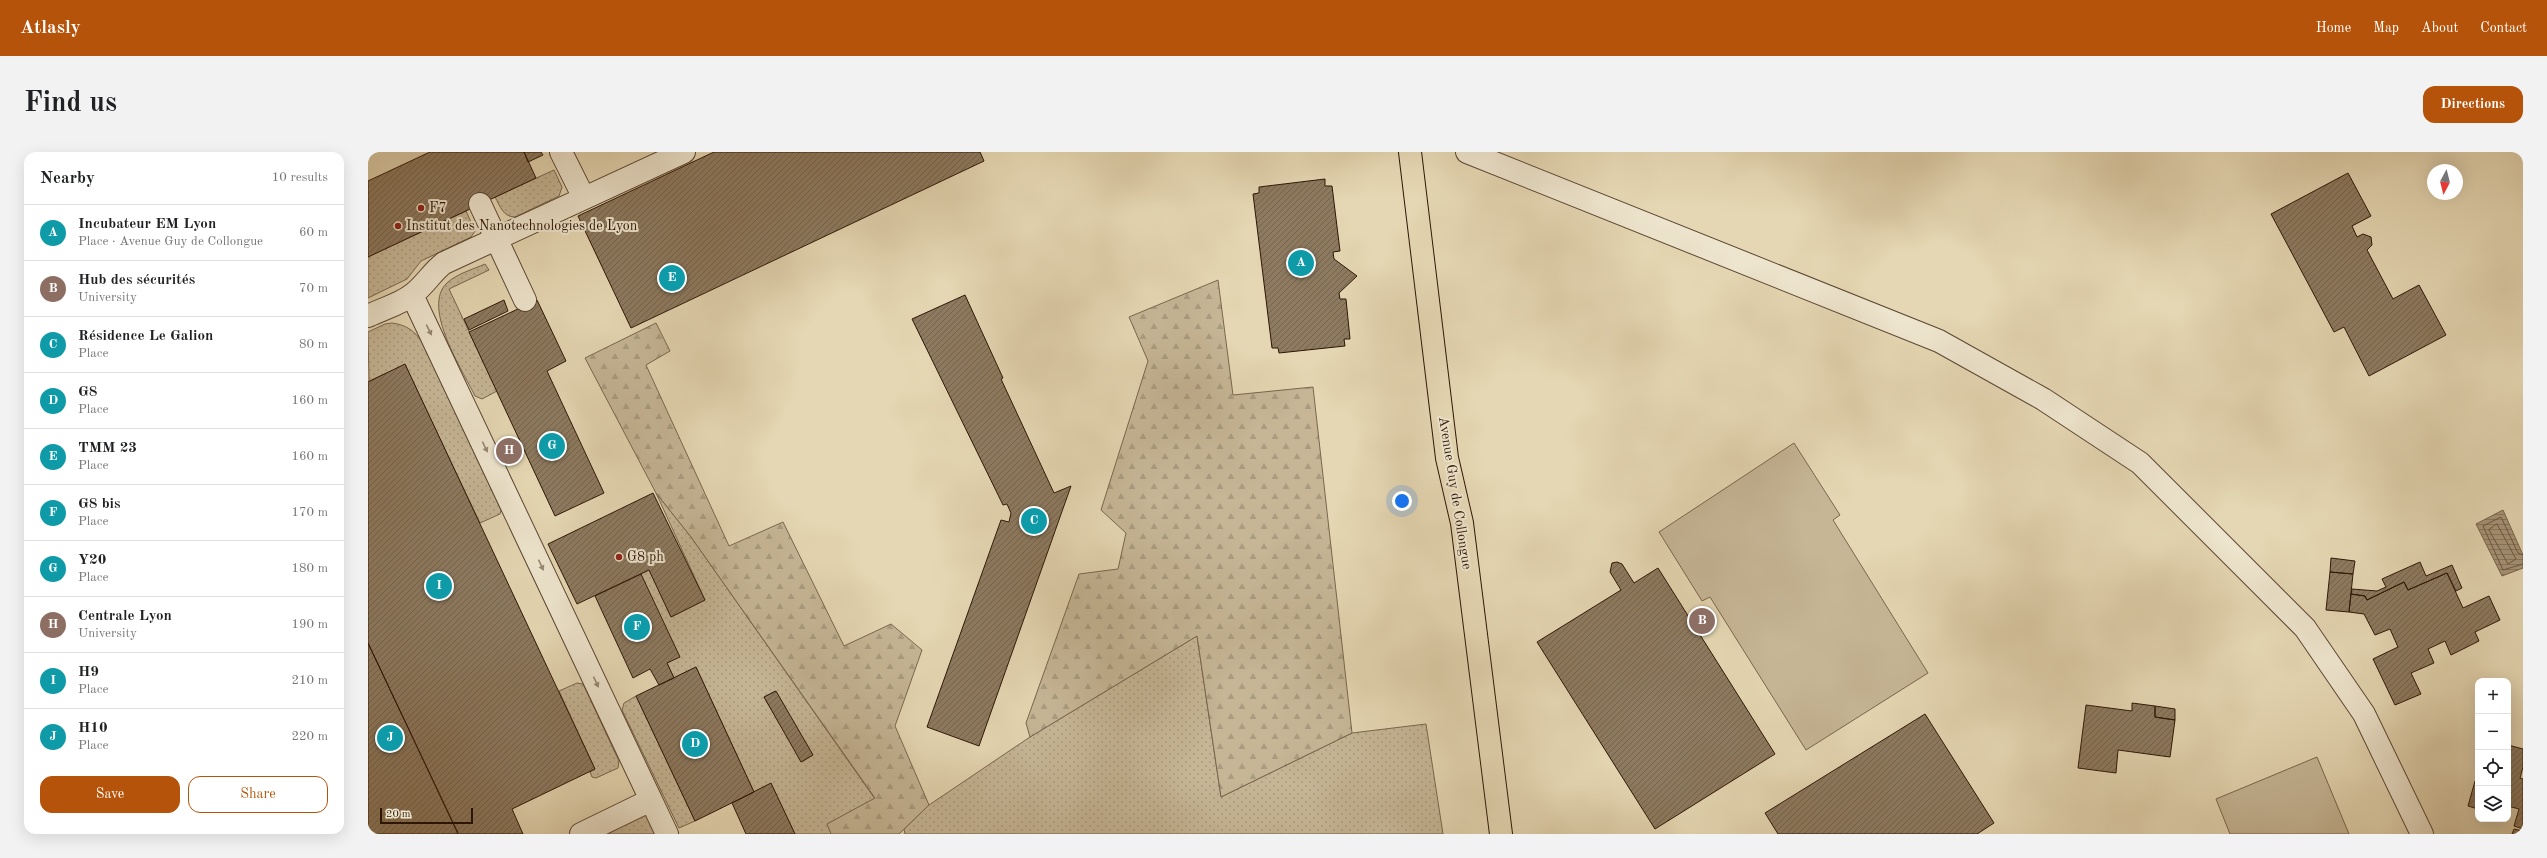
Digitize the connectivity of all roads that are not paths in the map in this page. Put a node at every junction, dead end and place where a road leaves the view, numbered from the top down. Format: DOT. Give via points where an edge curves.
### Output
graph roads {
  1 [pos="561,152"];
  2 [pos="684,152"];
  3 [pos="1410,152"];
  4 [pos="1467,152"];
  5 [pos="584,198"];
  6 [pos="480,204"];
  7 [pos="496,239"];
  8 [pos="412,295"];
  9 [pos="525,300"];
  10 [pos="368,316"];
  11 [pos="651,800"];
  12 [pos="581,834"];
  13 [pos="667,834"];
  14 [pos="1501,834"];
  15 [pos="2422,834"];
  1 -- 5 [label="lane"];
  2 -- 5 [label="lane"];
  3 -- 14 [label="main road, Avenue Guy de Collongue" via="1447,458 1462,523"];
  4 -- 15 [label="lane" via="1932,338 2044,399 2140,463 2305,628 2364,714"];
  5 -- 7 [label="lane"];
  6 -- 7 [label="lane"];
  7 -- 8 [label="lane" via="444,263 432,272"];
  7 -- 9 [label="lane"];
  8 -- 10 [label="lane"];
  8 -- 11 [label="lane, one-way"];
  11 -- 12 [label="lane"];
  11 -- 13 [label="lane"];
}
